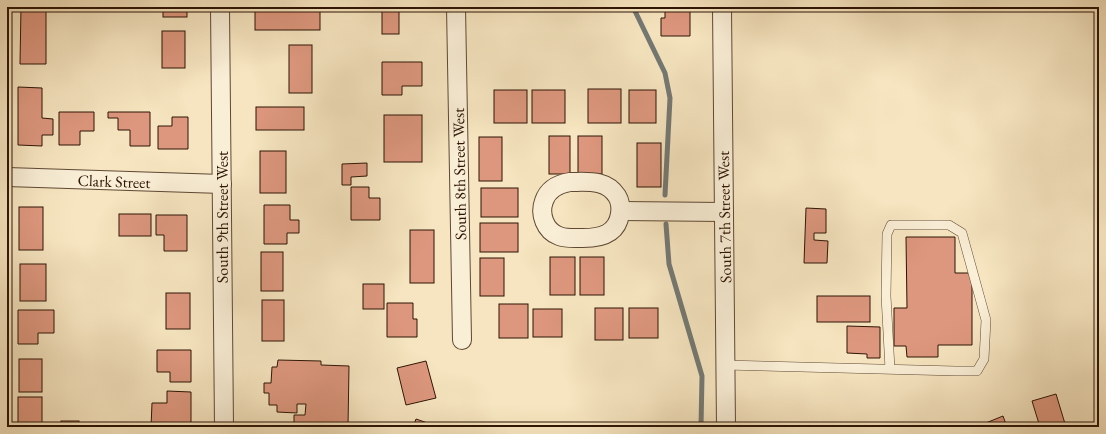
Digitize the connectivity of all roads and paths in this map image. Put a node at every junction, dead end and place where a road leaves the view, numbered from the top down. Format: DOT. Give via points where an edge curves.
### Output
graph roads {
  1 [pos="220,7"];
  2 [pos="456,7"];
  3 [pos="722,7"];
  4 [pos="7,177"];
  5 [pos="222,184"];
  6 [pos="621,211"];
  7 [pos="724,212"];
  8 [pos="462,340"];
  9 [pos="726,365"];
  10 [pos="890,369"];
  11 [pos="224,427"];
  12 [pos="726,427"];
  1 -- 5 [label="street, South 9th Street West"];
  2 -- 8 [label="street, South 8th Street West"];
  3 -- 7 [label="street, South 7th Street West"];
  4 -- 5 [label="street, Clark Street"];
  5 -- 11 [label="street, South 9th Street West"];
  6 -- 7 [label="street"];
  7 -- 9 [label="street, South 7th Street West"];
  9 -- 10 [label="lane"];
  9 -- 12 [label="street, South 7th Street West"];
  10 -- 10 [label="lane" via="977,370 984,359 986,320 962,233 949,225 892,225 887,234 886,296"];
}
